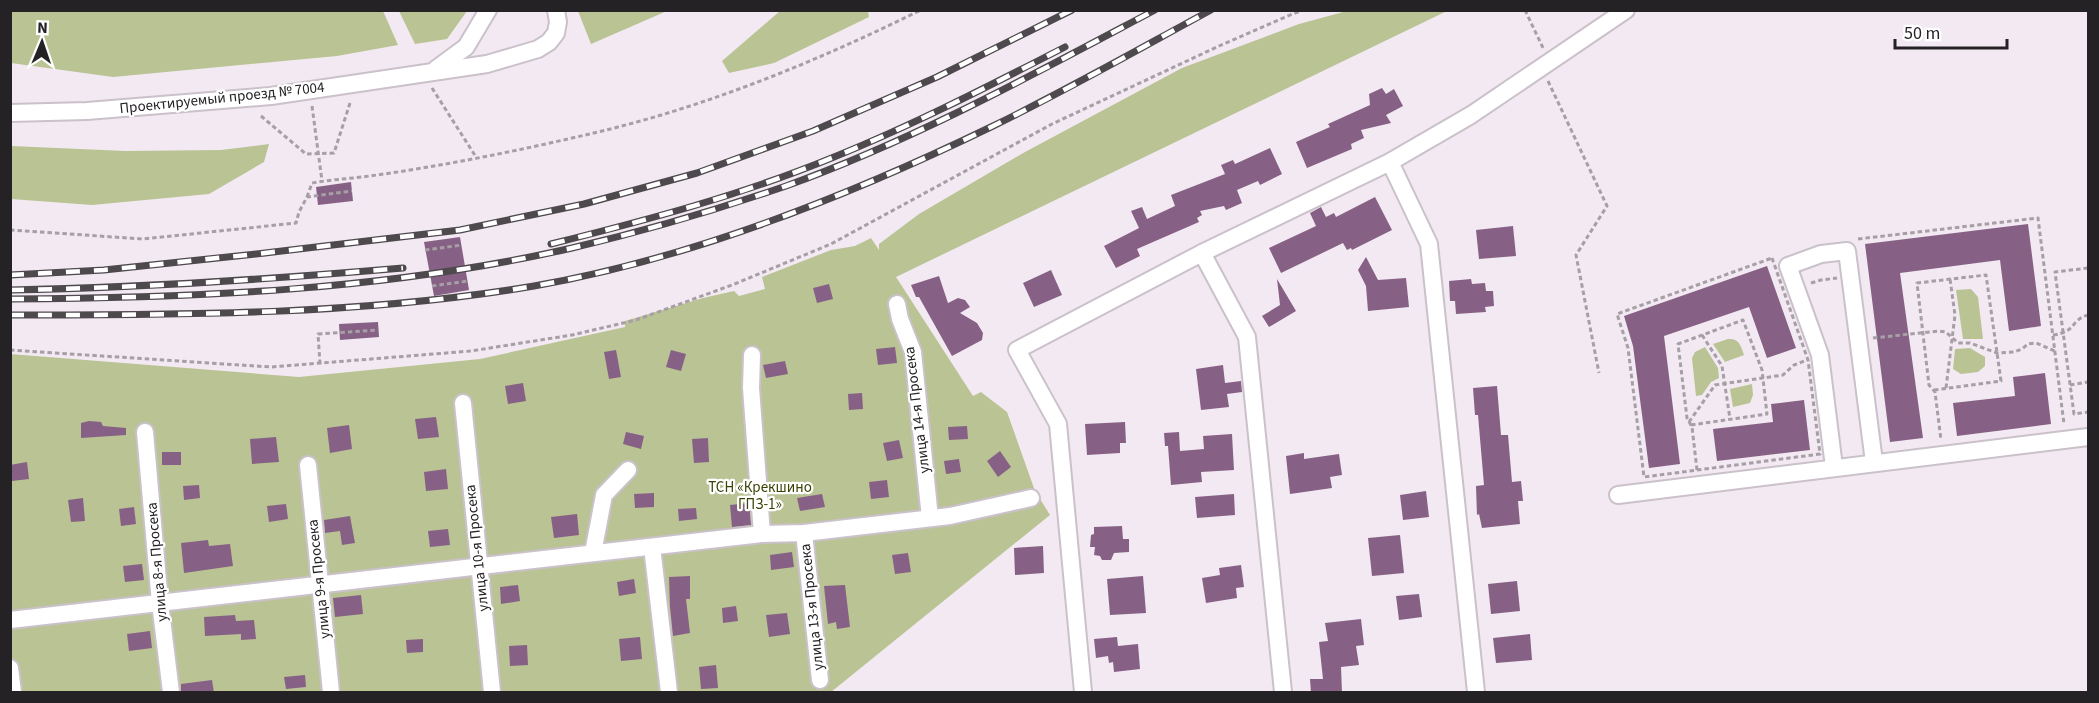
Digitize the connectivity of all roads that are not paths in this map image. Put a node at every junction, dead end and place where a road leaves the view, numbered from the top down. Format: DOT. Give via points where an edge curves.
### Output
graph roads {
  1 [pos="488,10"];
  2 [pos="556,10"];
  3 [pos="1626,10"];
  4 [pos="432,80"];
  5 [pos="10,113"];
  6 [pos="1390,162"];
  7 [pos="1202,253"];
  8 [pos="897,304"];
  9 [pos="752,356"];
  10 [pos="463,403"];
  11 [pos="146,432"];
  12 [pos="2088,437"];
  13 [pos="1828,458"];
  14 [pos="1874,462"];
  15 [pos="308,465"];
  16 [pos="628,470"];
  17 [pos="1618,495"];
  18 [pos="1031,498"];
  19 [pos="930,518"];
  20 [pos="804,533"];
  21 [pos="762,534"];
  22 [pos="652,547"];
  23 [pos="593,553"];
  24 [pos="479,567"];
  25 [pos="320,585"];
  26 [pos="160,603"];
  27 [pos="10,620"];
  28 [pos="10,668"];
  29 [pos="820,680"];
  30 [pos="13,693"];
  31 [pos="171,693"];
  32 [pos="331,693"];
  33 [pos="492,693"];
  34 [pos="669,693"];
  35 [pos="1083,693"];
  36 [pos="1283,693"];
  37 [pos="1476,693"];
  1 -- 4 [label="street, Проектируемый проезд № 7004" via="466,47"];
  2 -- 4 [label="street, Проектируемый проезд № 7004" via="556,33 538,49"];
  3 -- 6 [label="street" via="1471,115"];
  4 -- 5 [label="street, Проектируемый проезд № 7004" via="87,111"];
  6 -- 7 [label="street"];
  6 -- 37 [label="street" via="1429,244"];
  7 -- 35 [label="street" via="1017,350 1058,424"];
  7 -- 36 [label="street" via="1247,337"];
  8 -- 19 [label="street, улица 14-я Просека" via="913,352"];
  9 -- 21 [label="street"];
  10 -- 24 [label="street, улица 10-я Просека"];
  11 -- 26 [label="street, улица 8-я Просека"];
  12 -- 14 [label="street"];
  13 -- 14 [label="street"];
  13 -- 14 [label="street" via="1820,355 1809,351 1790,291 1788,266 1821,254 1847,251"];
  13 -- 17 [label="street"];
  15 -- 25 [label="street, улица 9-я Просека"];
  16 -- 23 [label="street" via="604,495"];
  18 -- 19 [label="street"];
  19 -- 20 [label="street"];
  20 -- 21 [label="street"];
  20 -- 29 [label="street, улица 13-я Просека"];
  21 -- 22 [label="street"];
  22 -- 23 [label="street"];
  22 -- 34 [label="street"];
  23 -- 24 [label="street"];
  24 -- 25 [label="street"];
  24 -- 33 [label="street, улица 10-я Просека"];
  25 -- 26 [label="street"];
  25 -- 32 [label="street, улица 9-я Просека"];
  26 -- 27 [label="street"];
  26 -- 31 [label="street, улица 8-я Просека"];
  28 -- 30 [label="street"];
}
